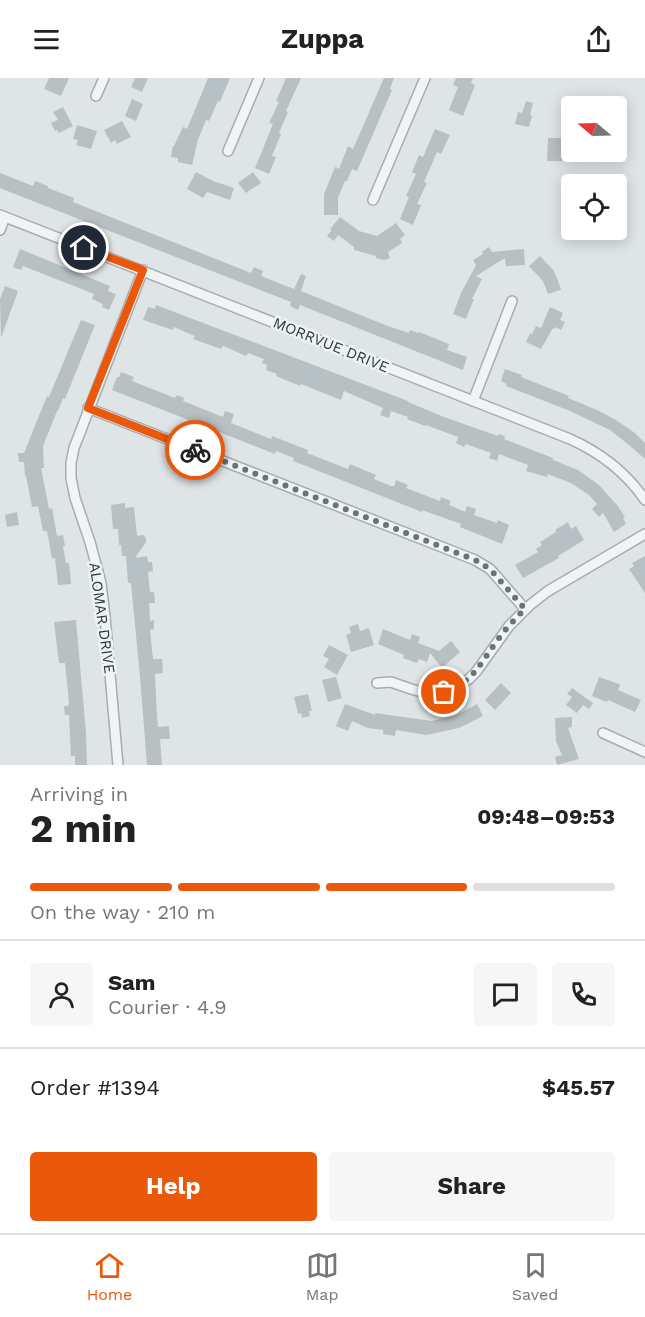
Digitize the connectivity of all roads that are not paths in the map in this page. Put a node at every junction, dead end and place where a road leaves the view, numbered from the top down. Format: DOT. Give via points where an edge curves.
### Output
graph roads {
  1 [pos="104,78"];
  2 [pos="259,78"];
  3 [pos="425,78"];
  4 [pos="96,96"];
  5 [pos="228,151"];
  6 [pos="373,200"];
  7 [pos="2,216"];
  8 [pos="0,230"];
  9 [pos="143,270"];
  10 [pos="512,301"];
  11 [pos="473,401"];
  12 [pos="88,408"];
  13 [pos="645,500"];
  14 [pos="645,534"];
  15 [pos="525,609"];
  16 [pos="377,683"];
  17 [pos="603,733"];
  18 [pos="645,752"];
  19 [pos="118,765"];
  1 -- 4 [label="street"];
  2 -- 5 [label="street"];
  3 -- 6 [label="street"];
  7 -- 8 [label="street"];
  7 -- 9 [label="street, MORRVUE DRIVE"];
  9 -- 11 [label="street, MORRVUE DRIVE"];
  9 -- 12 [label="street, ALOMAR DRIVE"];
  10 -- 11 [label="street"];
  11 -- 13 [label="street, MORRVUE DRIVE" via="588,447 632,482"];
  12 -- 15 [label="street" via="475,560 490,569"];
  12 -- 19 [label="street, ALOMAR DRIVE" via="74,448 71,478 101,583"];
  14 -- 15 [label="street" via="548,591"];
  15 -- 16 [label="street" via="476,672 457,687 424,693 391,682"];
  17 -- 18 [label="street"];
}
